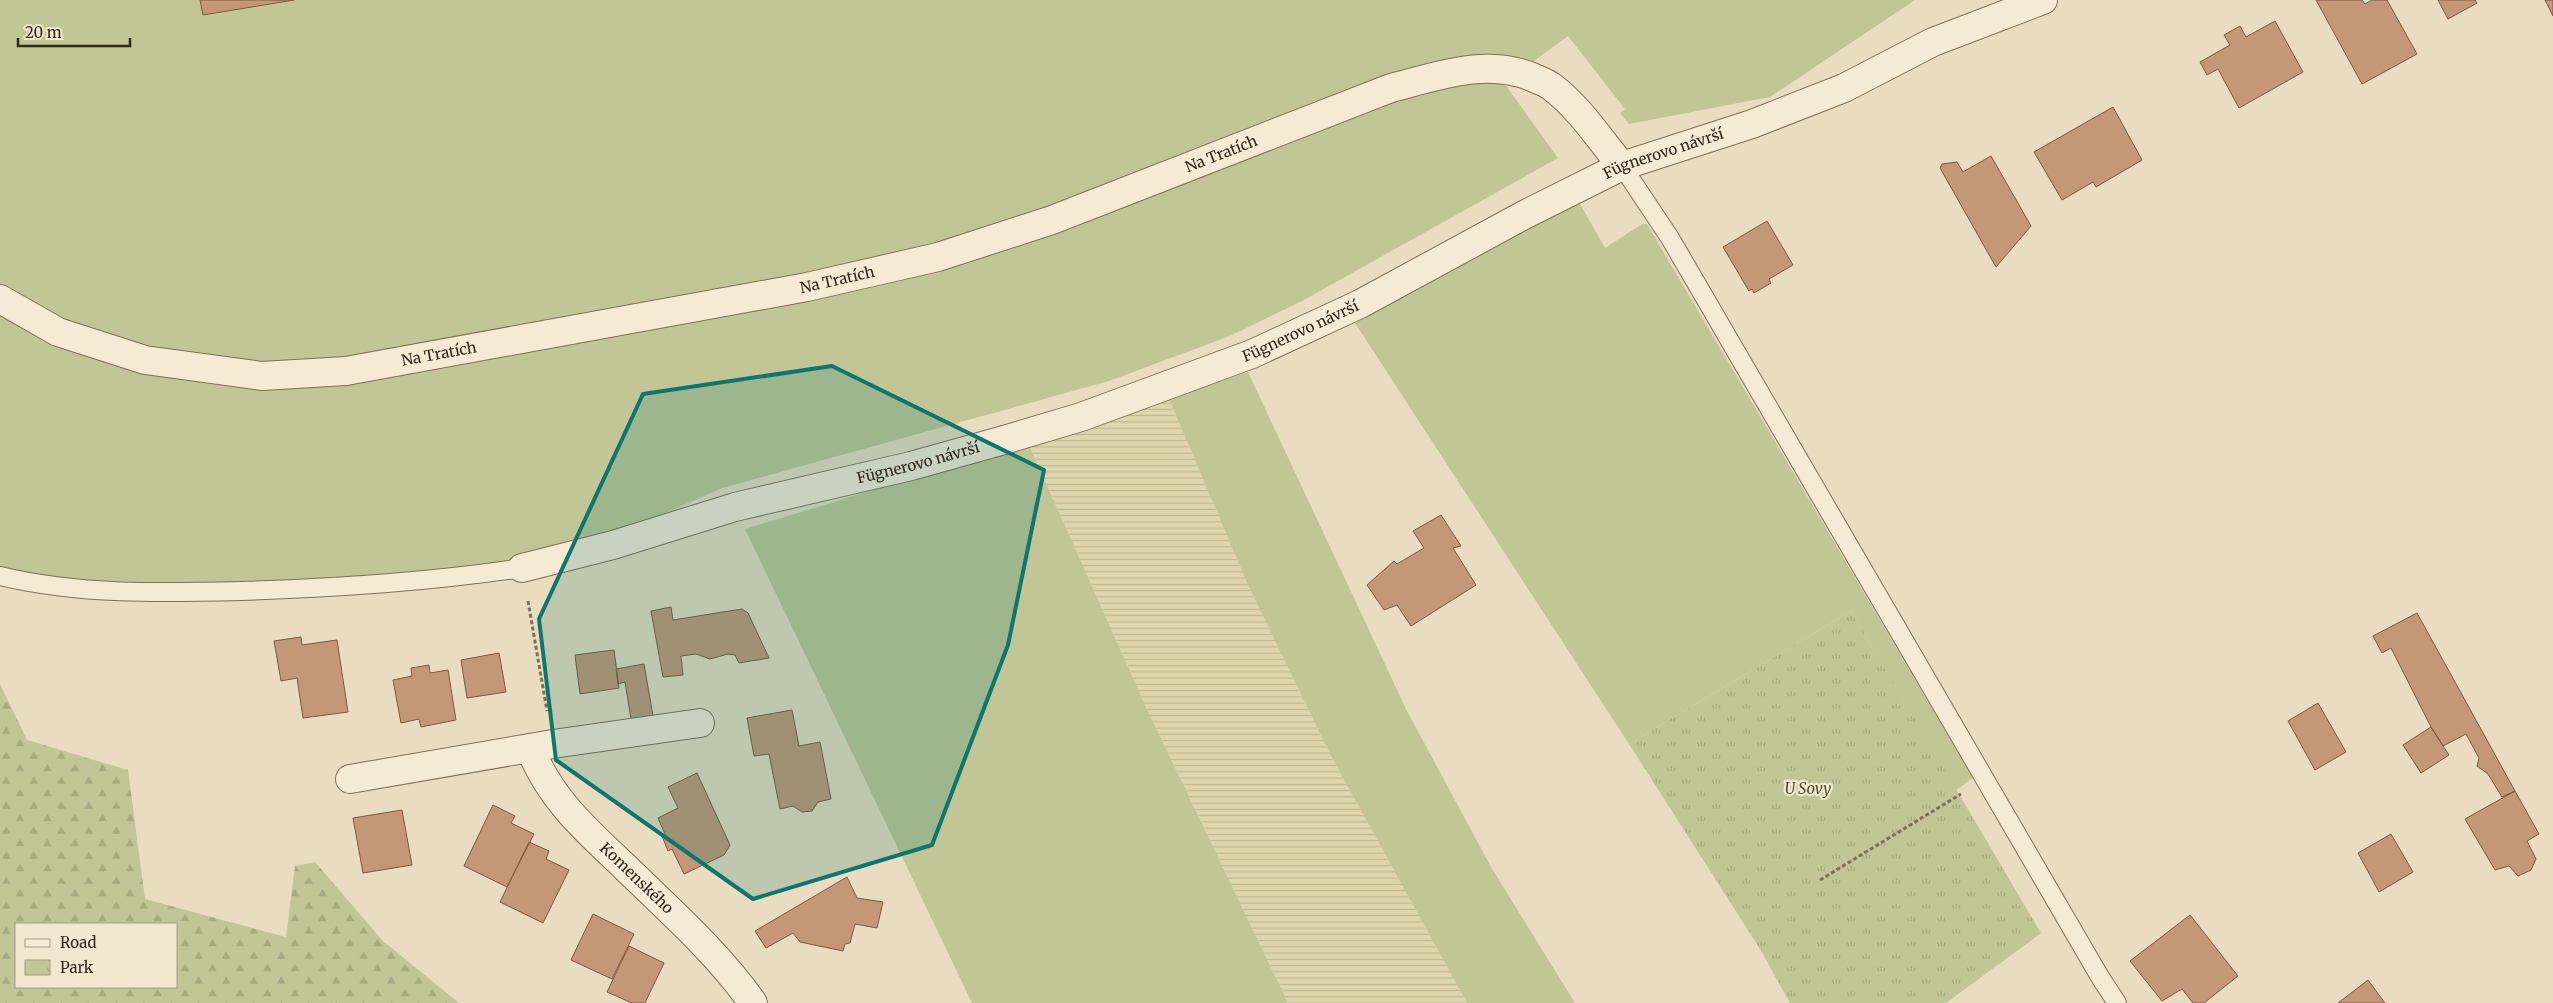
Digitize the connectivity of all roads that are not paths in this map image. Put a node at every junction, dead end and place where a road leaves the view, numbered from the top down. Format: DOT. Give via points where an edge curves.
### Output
graph roads {
  1 [pos="2043,0"];
  2 [pos="1622,166"];
  3 [pos="0,300"];
  4 [pos="522,568"];
  5 [pos="0,576"];
  6 [pos="700,723"];
  7 [pos="542,746"];
  8 [pos="350,779"];
  9 [pos="753,1003"];
  10 [pos="2117,1003"];
  1 -- 2 [label="street, Fügnerovo návrší" via="1933,42 1844,88 1752,124"];
  2 -- 3 [label="street, Na Tratích" via="1568,101 1550,85 1514,70 1486,67 1450,72 1391,88 1052,220 938,257 807,287 346,371 262,376 145,360 58,332"];
  2 -- 4 [label="street, Fügnerovo návrší" via="1360,304 1252,354 1082,417 911,466 735,508 613,545"];
  2 -- 10 [label="lane" via="1670,238"];
  4 -- 5 [label="lane" via="388,584 181,593 72,590"];
  6 -- 7 [label="street"];
  7 -- 8 [label="street"];
  7 -- 9 [label="street, Komenského" via="551,790 572,816 700,939"];
}
